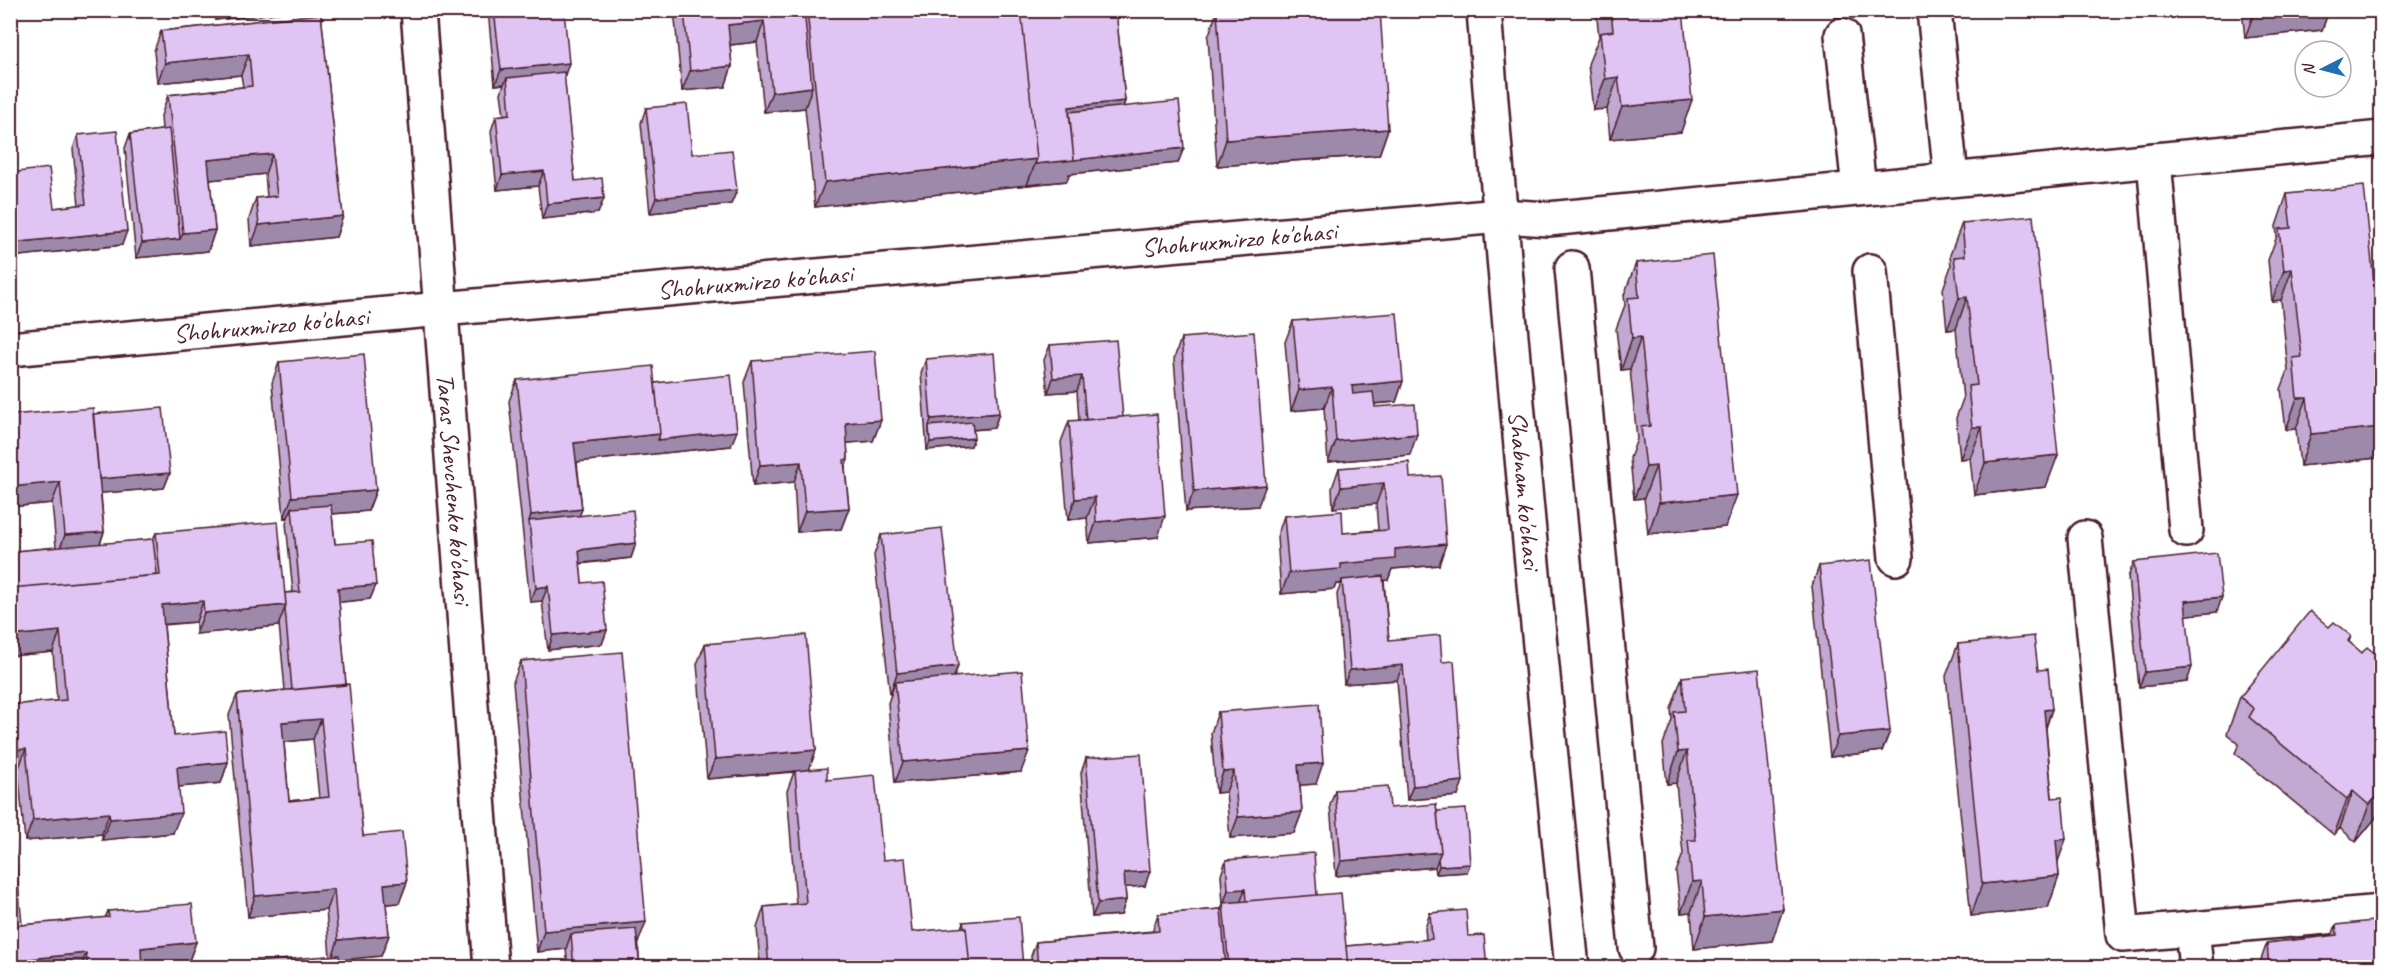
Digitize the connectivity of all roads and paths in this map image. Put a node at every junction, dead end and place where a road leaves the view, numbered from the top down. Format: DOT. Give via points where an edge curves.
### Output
graph roads {
  1 [pos="418,10"];
  2 [pos="1484,10"];
  3 [pos="1934,10"];
  4 [pos="1842,35"];
  5 [pos="2382,138"];
  6 [pos="2154,160"];
  7 [pos="1951,178"];
  8 [pos="1859,188"];
  9 [pos="1500,216"];
  10 [pos="1572,268"];
  11 [pos="1869,271"];
  12 [pos="441,309"];
  13 [pos="10,349"];
  14 [pos="2186,530"];
  15 [pos="2085,538"];
  16 [pos="1896,558"];
  17 [pos="2382,912"];
  18 [pos="2192,929"];
  19 [pos="1636,948"];
  20 [pos="491,968"];
  21 [pos="1572,968"];
  22 [pos="2196,968"];
  1 -- 12 [label="street, Taras Shevchenko ko'chasi"];
  2 -- 9 [label="street, Shabnam ko'chasi"];
  3 -- 7 [label="street"];
  4 -- 8 [label="street"];
  5 -- 6 [label="street, Shohruxmirzo ko'chasi"];
  6 -- 7 [label="street, Shohruxmirzo ko'chasi"];
  6 -- 14 [label="street"];
  7 -- 8 [label="street, Shohruxmirzo ko'chasi"];
  8 -- 9 [label="street, Shohruxmirzo ko'chasi" via="1548,219"];
  9 -- 12 [label="street, Shohruxmirzo ko'chasi"];
  9 -- 21 [label="street, Shabnam ko'chasi"];
  10 -- 19 [label="street"];
  11 -- 16 [label="street"];
  12 -- 13 [label="street, Shohruxmirzo ko'chasi"];
  12 -- 20 [label="street, Taras Shevchenko ko'chasi"];
  15 -- 18 [label="street" via="2123,936"];
  17 -- 18 [label="street"];
  18 -- 22 [label="street"];
}
